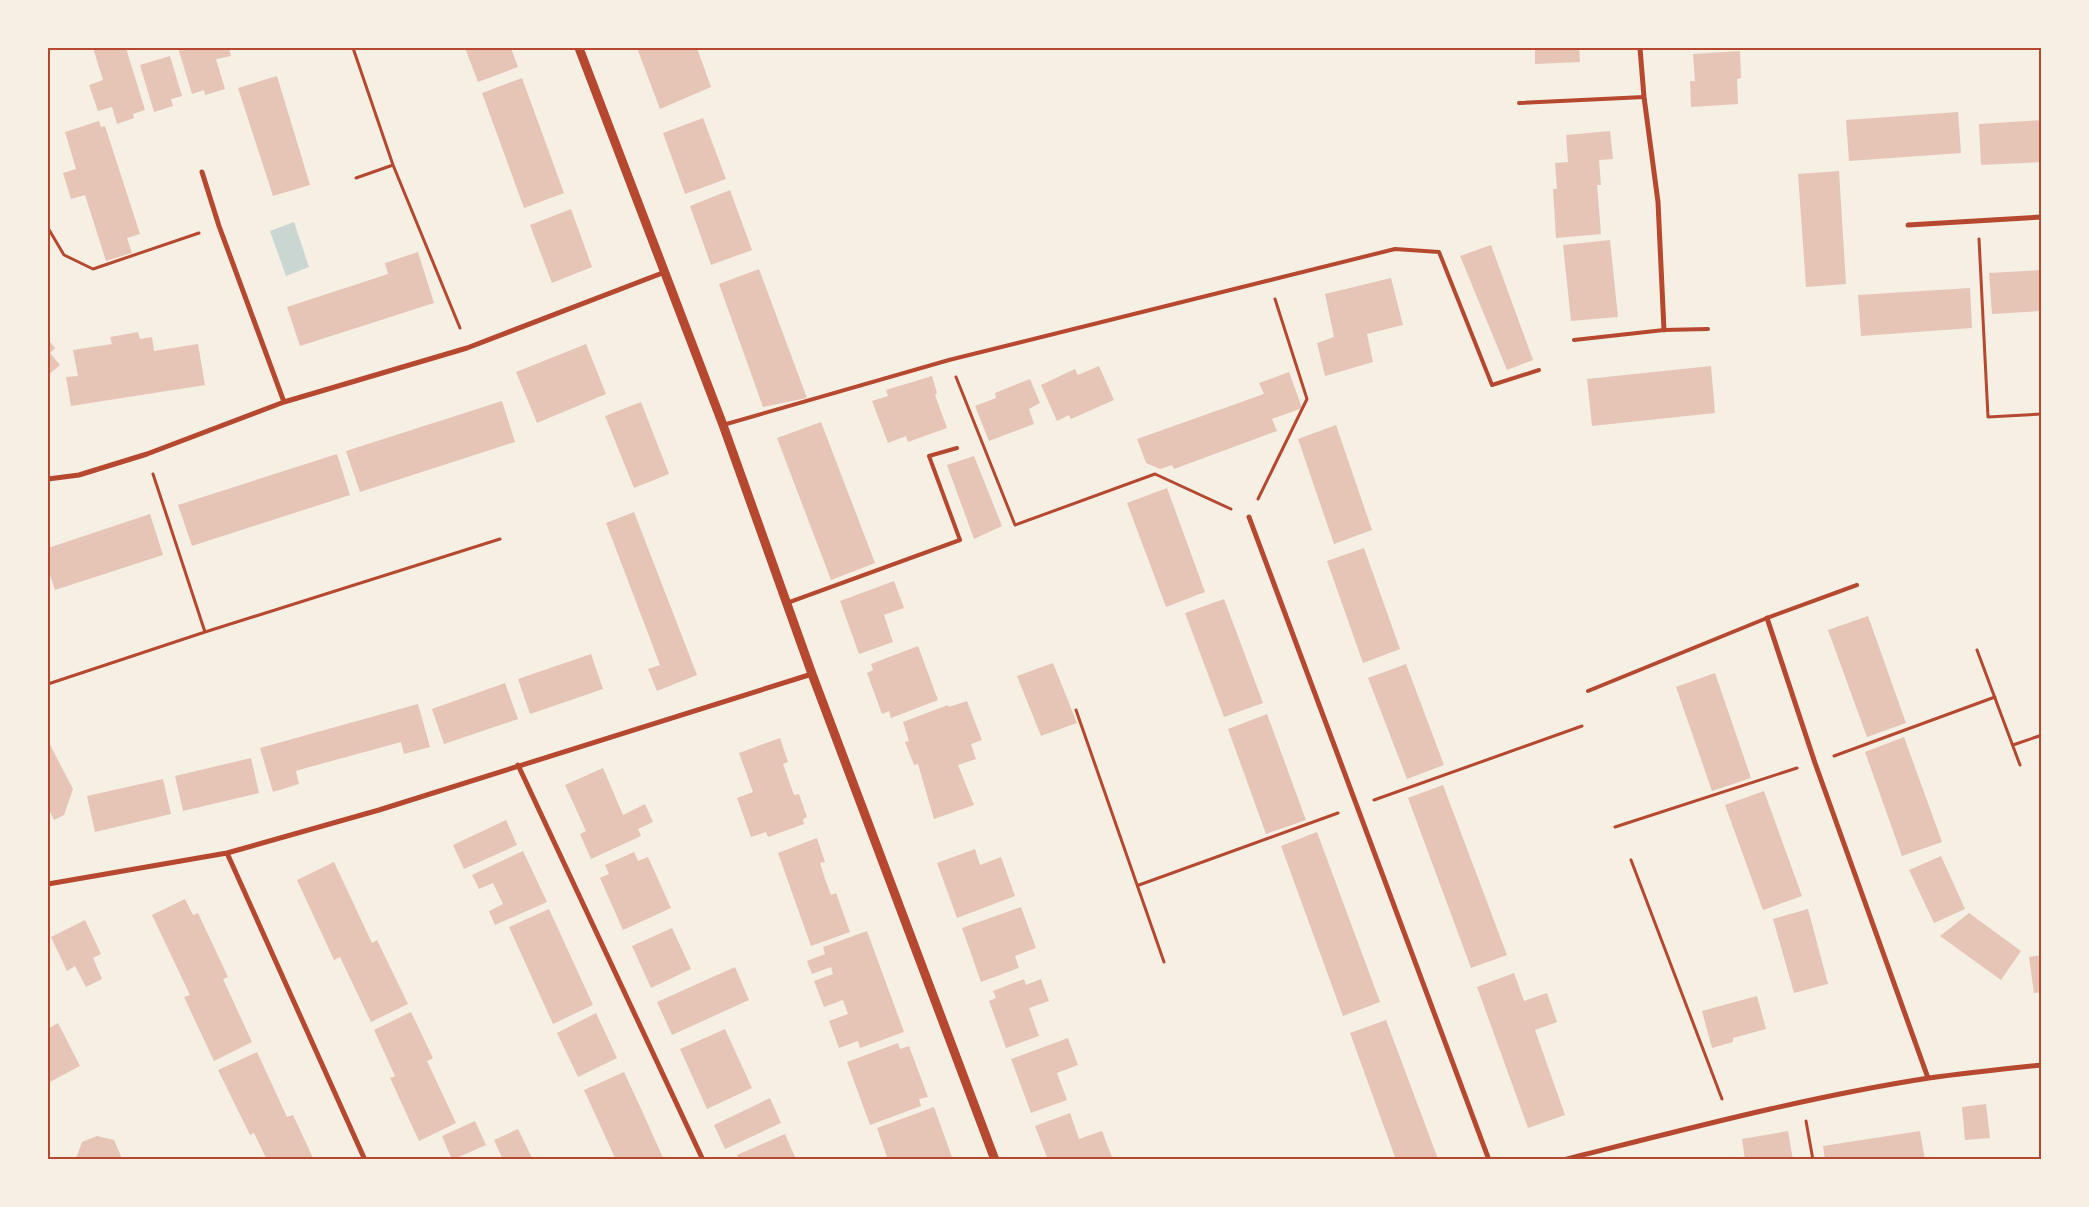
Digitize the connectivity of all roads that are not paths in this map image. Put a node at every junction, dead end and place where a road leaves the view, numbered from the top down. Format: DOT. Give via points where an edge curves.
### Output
graph roads {
  1 [pos="579,48"];
  2 [pos="1640,48"];
  3 [pos="1644,97"];
  4 [pos="1519,103"];
  5 [pos="202,172"];
  6 [pos="2042,217"];
  7 [pos="1908,225"];
  8 [pos="665,272"];
  9 [pos="1708,328"];
  10 [pos="1664,330"];
  11 [pos="1574,340"];
  12 [pos="1539,370"];
  13 [pos="284,402"];
  14 [pos="723,424"];
  15 [pos="956,448"];
  16 [pos="48,479"];
  17 [pos="1249,517"];
  18 [pos="1857,585"];
  19 [pos="787,603"];
  20 [pos="1767,618"];
  21 [pos="812,674"];
  22 [pos="1588,690"];
  23 [pos="518,765"];
  24 [pos="227,853"];
  25 [pos="48,884"];
  26 [pos="2042,1065"];
  27 [pos="1928,1078"];
  28 [pos="365,1160"];
  29 [pos="702,1160"];
  30 [pos="995,1160"];
  31 [pos="1489,1160"];
  32 [pos="1563,1160"];
  1 -- 8 [label="street"];
  2 -- 3 [label="street"];
  3 -- 4 [label="lane"];
  3 -- 10 [label="street" via="1658,202"];
  5 -- 13 [label="street"];
  6 -- 7 [label="street"];
  8 -- 13 [label="street" via="468,348"];
  8 -- 14 [label="street"];
  9 -- 10 [label="lane"];
  10 -- 11 [label="lane"];
  12 -- 14 [label="lane" via="1492,385 1439,252 1395,249 949,360"];
  13 -- 16 [label="street" via="147,454 79,475"];
  14 -- 19 [label="street"];
  15 -- 19 [label="lane" via="929,456 960,540"];
  17 -- 31 [label="street"];
  18 -- 20 [label="lane"];
  19 -- 21 [label="street"];
  20 -- 22 [label="lane"];
  20 -- 27 [label="street" via="1815,763"];
  21 -- 23 [label="street"];
  21 -- 30 [label="street"];
  23 -- 24 [label="street" via="379,810"];
  23 -- 29 [label="street"];
  24 -- 25 [label="street"];
  24 -- 28 [label="street"];
  26 -- 27 [label="street"];
  27 -- 32 [label="street" via="1729,1118"];
}
